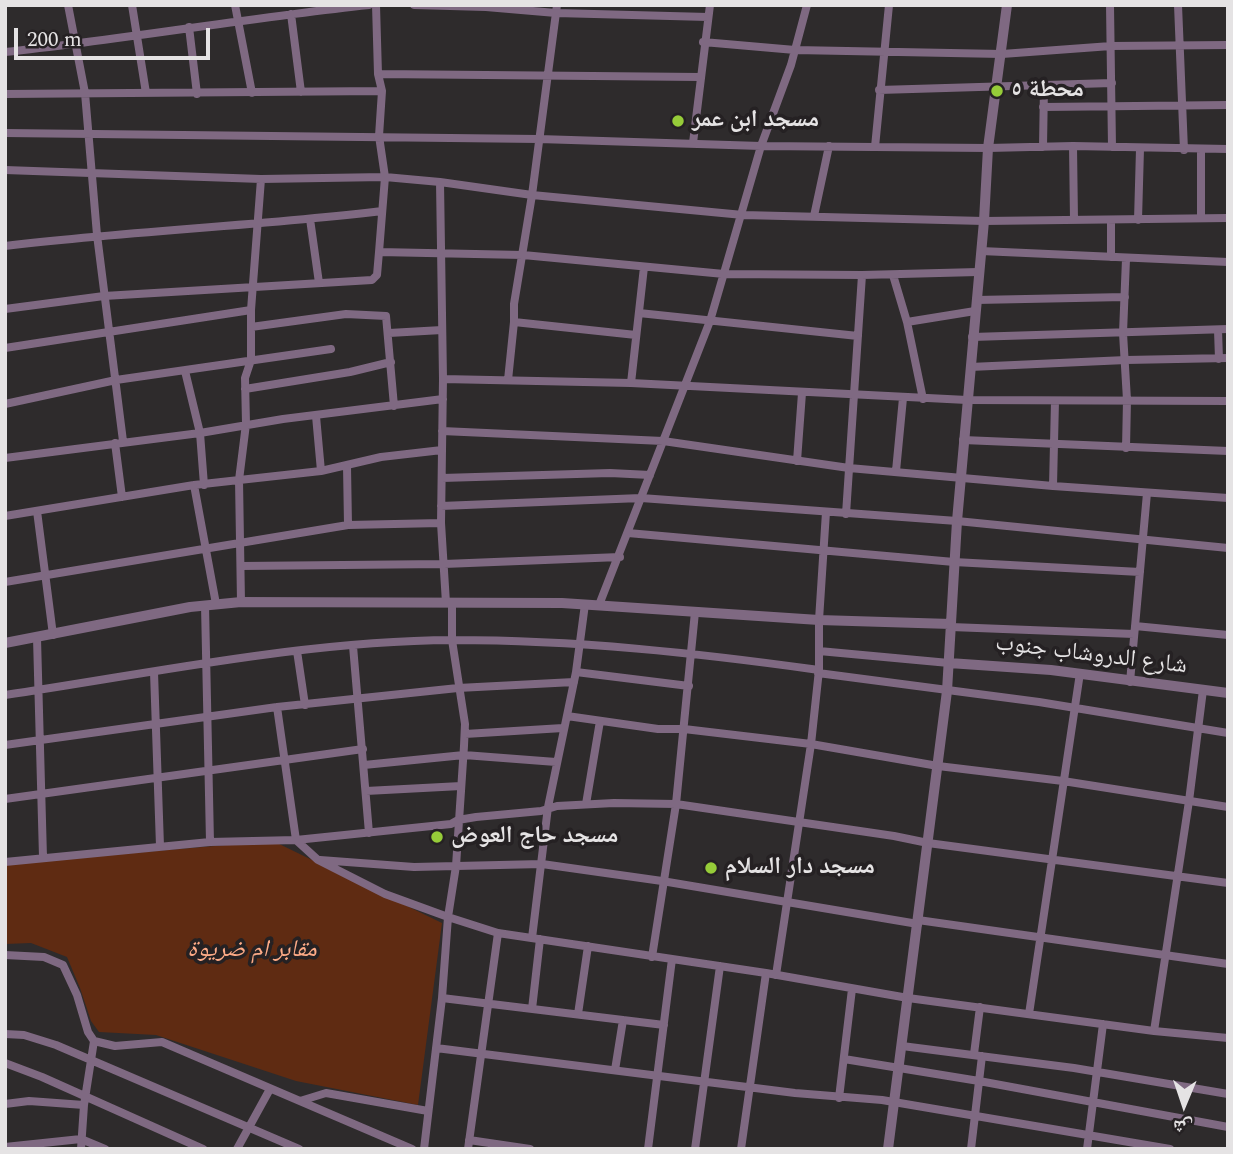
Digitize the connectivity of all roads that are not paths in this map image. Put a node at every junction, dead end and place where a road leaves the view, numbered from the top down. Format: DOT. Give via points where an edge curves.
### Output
graph roads {
  1 [pos="68,5"];
  2 [pos="132,5"];
  3 [pos="235,5"];
  4 [pos="369,5"];
  5 [pos="376,5"];
  6 [pos="414,5"];
  7 [pos="710,5"];
  8 [pos="807,5"];
  9 [pos="889,5"];
  10 [pos="1007,5"];
  11 [pos="1110,5"];
  12 [pos="1178,5"];
  13 [pos="486,6"];
  14 [pos="557,9"];
  15 [pos="291,13"];
  16 [pos="708,17"];
  17 [pos="238,22"];
  18 [pos="189,27"];
  19 [pos="136,35"];
  20 [pos="704,42"];
  21 [pos="1180,44"];
  22 [pos="75,45"];
  23 [pos="1228,45"];
  24 [pos="1111,46"];
  25 [pos="795,50"];
  26 [pos="883,51"];
  27 [pos="5,52"];
  28 [pos="1002,54"];
  29 [pos="378,74"];
  30 [pos="548,76"];
  31 [pos="700,77"];
  32 [pos="1112,83"];
  33 [pos="1044,86"];
  34 [pos="997,88"];
  35 [pos="879,90"];
  36 [pos="301,92"];
  37 [pos="382,92"];
  38 [pos="85,93"];
  39 [pos="146,93"];
  40 [pos="252,93"];
  41 [pos="5,94"];
  42 [pos="197,94"];
  43 [pos="1183,104"];
  44 [pos="1112,105"];
  45 [pos="1228,105"];
  46 [pos="1043,107"];
  47 [pos="5,133"];
  48 [pos="88,134"];
  49 [pos="379,136"];
  50 [pos="540,139"];
  51 [pos="693,143"];
  52 [pos="761,146"];
  53 [pos="829,146"];
  54 [pos="874,146"];
  55 [pos="1073,146"];
  56 [pos="1043,147"];
  57 [pos="988,148"];
  58 [pos="1112,148"];
  59 [pos="1140,149"];
  60 [pos="1228,149"];
  61 [pos="1184,150"];
  62 [pos="1201,150"];
  63 [pos="5,170"];
  64 [pos="92,172"];
  65 [pos="385,177"];
  66 [pos="261,178"];
  67 [pos="440,182"];
  68 [pos="532,195"];
  69 [pos="382,211"];
  70 [pos="743,215"];
  71 [pos="814,216"];
  72 [pos="1202,218"];
  73 [pos="1228,218"];
  74 [pos="310,219"];
  75 [pos="1074,220"];
  76 [pos="1111,220"];
  77 [pos="1138,220"];
  78 [pos="984,221"];
  79 [pos="257,224"];
  80 [pos="97,235"];
  81 [pos="5,246"];
  82 [pos="981,251"];
  83 [pos="379,252"];
  84 [pos="441,252"];
  85 [pos="523,255"];
  86 [pos="1111,257"];
  87 [pos="1126,259"];
  88 [pos="1228,262"];
  89 [pos="644,267"];
  90 [pos="978,272"];
  91 [pos="724,274"];
  92 [pos="862,275"];
  93 [pos="892,275"];
  94 [pos="319,283"];
  95 [pos="253,286"];
  96 [pos="104,296"];
  97 [pos="1125,297"];
  98 [pos="975,305"];
  99 [pos="5,309"];
  100 [pos="251,310"];
  101 [pos="639,313"];
  102 [pos="710,321"];
  103 [pos="514,322"];
  104 [pos="907,323"];
  105 [pos="251,327"];
  106 [pos="1228,329"];
  107 [pos="442,330"];
  108 [pos="1218,330"];
  109 [pos="389,333"];
  110 [pos="1123,333"];
  111 [pos="108,334"];
  112 [pos="636,335"];
  113 [pos="858,335"];
  114 [pos="972,337"];
  115 [pos="5,348"];
  116 [pos="331,349"];
  117 [pos="1224,358"];
  118 [pos="251,360"];
  119 [pos="1126,360"];
  120 [pos="391,362"];
  121 [pos="970,367"];
  122 [pos="185,370"];
  123 [pos="443,379"];
  124 [pos="116,380"];
  125 [pos="508,380"];
  126 [pos="631,383"];
  127 [pos="684,386"];
  128 [pos="244,389"];
  129 [pos="802,393"];
  130 [pos="854,396"];
  131 [pos="903,398"];
  132 [pos="443,399"];
  133 [pos="923,399"];
  134 [pos="967,400"];
  135 [pos="1127,400"];
  136 [pos="1055,401"];
  137 [pos="1228,401"];
  138 [pos="5,404"];
  139 [pos="394,406"];
  140 [pos="316,415"];
  141 [pos="246,424"];
  142 [pos="442,431"];
  143 [pos="200,433"];
  144 [pos="964,440"];
  145 [pos="663,441"];
  146 [pos="119,442"];
  147 [pos="1055,444"];
  148 [pos="1126,448"];
  149 [pos="442,450"];
  150 [pos="1228,451"];
  151 [pos="5,458"];
  152 [pos="797,461"];
  153 [pos="347,466"];
  154 [pos="849,468"];
  155 [pos="321,471"];
  156 [pos="896,471"];
  157 [pos="650,475"];
  158 [pos="960,477"];
  159 [pos="442,478"];
  160 [pos="239,481"];
  161 [pos="194,485"];
  162 [pos="204,485"];
  163 [pos="1053,486"];
  164 [pos="1147,493"];
  165 [pos="122,497"];
  166 [pos="641,498"];
  167 [pos="1228,498"];
  168 [pos="441,506"];
  169 [pos="37,511"];
  170 [pos="826,512"];
  171 [pos="846,514"];
  172 [pos="5,516"];
  173 [pos="957,522"];
  174 [pos="441,523"];
  175 [pos="348,525"];
  176 [pos="628,533"];
  177 [pos="1144,539"];
  178 [pos="239,542"];
  179 [pos="204,548"];
  180 [pos="1228,548"];
  181 [pos="822,552"];
  182 [pos="620,557"];
  183 [pos="954,562"];
  184 [pos="444,564"];
  185 [pos="241,566"];
  186 [pos="1140,572"];
  187 [pos="46,575"];
  188 [pos="5,582"];
  189 [pos="241,602"];
  190 [pos="449,602"];
  191 [pos="210,604"];
  192 [pos="584,604"];
  193 [pos="599,605"];
  194 [pos="695,612"];
  195 [pos="819,620"];
  196 [pos="951,626"];
  197 [pos="1134,630"];
  198 [pos="53,635"];
  199 [pos="1228,635"];
  200 [pos="37,638"];
  201 [pos="452,640"];
  202 [pos="5,643"];
  203 [pos="579,643"];
  204 [pos="353,646"];
  205 [pos="819,651"];
  206 [pos="297,652"];
  207 [pos="692,653"];
  208 [pos="204,663"];
  209 [pos="949,663"];
  210 [pos="818,671"];
  211 [pos="155,672"];
  212 [pos="576,672"];
  213 [pos="1080,673"];
  214 [pos="574,682"];
  215 [pos="1130,682"];
  216 [pos="689,686"];
  217 [pos="458,688"];
  218 [pos="1203,690"];
  219 [pos="37,691"];
  220 [pos="947,691"];
  221 [pos="1228,693"];
  222 [pos="5,695"];
  223 [pos="359,699"];
  224 [pos="305,705"];
  225 [pos="277,707"];
  226 [pos="1075,708"];
  227 [pos="207,716"];
  228 [pos="567,716"];
  229 [pos="600,721"];
  230 [pos="157,723"];
  231 [pos="564,728"];
  232 [pos="1198,728"];
  233 [pos="684,729"];
  234 [pos="1228,733"];
  235 [pos="464,734"];
  236 [pos="40,740"];
  237 [pos="811,744"];
  238 [pos="5,745"];
  239 [pos="363,749"];
  240 [pos="464,755"];
  241 [pos="285,761"];
  242 [pos="556,762"];
  243 [pos="364,765"];
  244 [pos="938,766"];
  245 [pos="207,771"];
  246 [pos="159,777"];
  247 [pos="1063,782"];
  248 [pos="461,786"];
  249 [pos="366,791"];
  250 [pos="41,793"];
  251 [pos="5,799"];
  252 [pos="1189,801"];
  253 [pos="586,804"];
  254 [pos="677,804"];
  255 [pos="548,807"];
  256 [pos="1228,807"];
  257 [pos="457,820"];
  258 [pos="800,823"];
  259 [pos="369,833"];
  260 [pos="296,840"];
  261 [pos="209,842"];
  262 [pos="928,843"];
  263 [pos="160,846"];
  264 [pos="43,857"];
  265 [pos="1051,858"];
  266 [pos="318,860"];
  267 [pos="5,862"];
  268 [pos="542,864"];
  269 [pos="456,866"];
  270 [pos="1177,875"];
  271 [pos="662,881"];
  272 [pos="1228,883"];
  273 [pos="788,902"];
  274 [pos="448,918"];
  275 [pos="918,922"];
  276 [pos="498,933"];
  277 [pos="1041,937"];
  278 [pos="536,938"];
  279 [pos="588,946"];
  280 [pos="5,955"];
  281 [pos="652,957"];
  282 [pos="1166,957"];
  283 [pos="672,959"];
  284 [pos="1228,964"];
  285 [pos="720,966"];
  286 [pos="766,973"];
  287 [pos="776,975"];
  288 [pos="852,989"];
  289 [pos="442,998"];
  290 [pos="908,998"];
  291 [pos="488,1003"];
  292 [pos="980,1007"];
  293 [pos="532,1009"];
  294 [pos="578,1014"];
  295 [pos="1029,1014"];
  296 [pos="623,1020"];
  297 [pos="1102,1024"];
  298 [pos="664,1025"];
  299 [pos="1154,1031"];
  300 [pos="5,1034"];
  301 [pos="1228,1038"];
  302 [pos="94,1041"];
  303 [pos="902,1046"];
  304 [pos="436,1048"];
  305 [pos="481,1053"];
  306 [pos="978,1055"];
  307 [pos="844,1059"];
  308 [pos="91,1060"];
  309 [pos="5,1063"];
  310 [pos="899,1068"];
  311 [pos="615,1070"];
  312 [pos="1096,1072"];
  313 [pos="657,1076"];
  314 [pos="704,1081"];
  315 [pos="979,1081"];
  316 [pos="749,1087"];
  317 [pos="270,1089"];
  318 [pos="1228,1094"];
  319 [pos="839,1098"];
  320 [pos="85,1101"];
  321 [pos="300,1101"];
  322 [pos="894,1102"];
  323 [pos="1092,1103"];
  324 [pos="5,1104"];
  325 [pos="428,1111"];
  326 [pos="975,1116"];
  327 [pos="1228,1127"];
  328 [pos="248,1129"];
  329 [pos="1088,1134"];
  330 [pos="81,1139"];
  331 [pos="468,1144"];
  332 [pos="5,1147"];
  333 [pos="81,1149"];
  334 [pos="105,1149"];
  335 [pos="203,1149"];
  336 [pos="237,1149"];
  337 [pos="299,1149"];
  338 [pos="412,1149"];
  339 [pos="424,1149"];
  340 [pos="530,1149"];
  341 [pos="648,1149"];
  342 [pos="695,1149"];
  343 [pos="741,1149"];
  344 [pos="888,1149"];
  345 [pos="971,1149"];
  346 [pos="1087,1149"];
  347 [pos="1170,1149"];
  1 -- 22 [label="street"];
  2 -- 19 [label="street"];
  3 -- 17 [label="street"];
  4 -- 15 [label="street"];
  5 -- 29 [label="street"];
  6 -- 13 [label="street"];
  7 -- 16 [label="street"];
  8 -- 25 [label="street"];
  9 -- 26 [label="street"];
  10 -- 28 [label="street"];
  11 -- 24 [label="street"];
  12 -- 21 [label="street"];
  13 -- 14 [label="street"];
  14 -- 16 [label="street"];
  14 -- 30 [label="street"];
  15 -- 17 [label="street"];
  15 -- 36 [label="street"];
  16 -- 20 [label="street"];
  17 -- 18 [label="street"];
  17 -- 40 [label="street"];
  18 -- 19 [label="street"];
  18 -- 42 [label="street"];
  19 -- 22 [label="street"];
  19 -- 39 [label="street"];
  20 -- 25 [label="street"];
  20 -- 31 [label="street"];
  21 -- 23 [label="street"];
  21 -- 24 [label="street"];
  21 -- 43 [label="street"];
  22 -- 27 [label="street"];
  22 -- 38 [label="street"];
  24 -- 28 [label="street"];
  24 -- 32 [label="street"];
  25 -- 26 [label="street"];
  25 -- 52 [label="street"];
  26 -- 28 [label="street"];
  26 -- 35 [label="street"];
  28 -- 34 [label="street"];
  29 -- 30 [label="street"];
  29 -- 37 [label="street"];
  30 -- 31 [label="street"];
  30 -- 50 [label="street"];
  31 -- 51 [label="street"];
  32 -- 33 [label="street"];
  32 -- 44 [label="street"];
  33 -- 34 [label="street"];
  33 -- 46 [label="street"];
  34 -- 35 [label="street"];
  34 -- 57 [label="street"];
  35 -- 54 [label="street"];
  36 -- 37 [label="street"];
  36 -- 40 [label="street"];
  37 -- 49 [label="street"];
  38 -- 39 [label="street"];
  38 -- 41 [label="street"];
  38 -- 48 [label="street"];
  39 -- 42 [label="street"];
  40 -- 42 [label="street"];
  43 -- 44 [label="street"];
  43 -- 45 [label="street"];
  43 -- 61 [label="street"];
  44 -- 46 [label="street"];
  44 -- 58 [label="street"];
  46 -- 56 [label="street"];
  47 -- 48 [label="street"];
  48 -- 49 [label="street"];
  48 -- 64 [label="street"];
  49 -- 50 [label="street"];
  49 -- 65 [label="street"];
  50 -- 51 [label="street"];
  50 -- 68 [label="street"];
  51 -- 52 [label="street"];
  52 -- 53 [label="street"];
  52 -- 70 [label="street"];
  53 -- 54 [label="street"];
  53 -- 71 [label="street"];
  54 -- 57 [label="street"];
  55 -- 56 [label="street"];
  55 -- 58 [label="street"];
  55 -- 75 [label="street"];
  56 -- 57 [label="street"];
  57 -- 78 [label="street"];
  58 -- 59 [label="street"];
  59 -- 61 [label="street"];
  59 -- 77 [label="street"];
  60 -- 62 [label="street"];
  61 -- 62 [label="street"];
  62 -- 72 [label="street"];
  63 -- 64 [label="street"];
  64 -- 66 [label="street"];
  64 -- 80 [label="street"];
  65 -- 66 [label="street"];
  65 -- 67 [label="street"];
  65 -- 69 [label="street"];
  66 -- 79 [label="street"];
  67 -- 68 [label="street"];
  67 -- 84 [label="street"];
  68 -- 70 [label="street"];
  68 -- 85 [label="street"];
  69 -- 74 [label="street"];
  69 -- 83 [label="street"];
  70 -- 71 [label="street"];
  70 -- 91 [label="street"];
  71 -- 78 [label="street"];
  72 -- 73 [label="street"];
  72 -- 77 [label="street"];
  74 -- 79 [label="street"];
  74 -- 94 [label="street"];
  75 -- 76 [label="street"];
  75 -- 78 [label="street"];
  76 -- 77 [label="street"];
  76 -- 86 [label="street"];
  78 -- 82 [label="street"];
  79 -- 80 [label="street"];
  79 -- 95 [label="street"];
  80 -- 81 [label="street"];
  80 -- 96 [label="street"];
  82 -- 86 [label="street"];
  82 -- 90 [label="street"];
  83 -- 84 [label="street"];
  83 -- 94 [label="street" via="377,275 372,280"];
  84 -- 85 [label="street"];
  84 -- 107 [label="street"];
  85 -- 89 [label="street"];
  85 -- 103 [label="street"];
  86 -- 87 [label="street"];
  87 -- 88 [label="street"];
  87 -- 97 [label="street"];
  89 -- 91 [label="street"];
  89 -- 101 [label="street"];
  90 -- 93 [label="street"];
  90 -- 98 [label="street"];
  91 -- 92 [label="street"];
  91 -- 102 [label="street"];
  92 -- 93 [label="street"];
  92 -- 113 [label="street"];
  93 -- 104 [label="street"];
  94 -- 95 [label="street"];
  95 -- 96 [label="street"];
  95 -- 100 [label="street"];
  96 -- 99 [label="street"];
  96 -- 111 [label="street"];
  97 -- 98 [label="street"];
  97 -- 110 [label="street"];
  98 -- 104 [label="street"];
  98 -- 114 [label="street"];
  100 -- 105 [label="street"];
  100 -- 111 [label="street"];
  101 -- 102 [label="street"];
  101 -- 112 [label="street"];
  102 -- 113 [label="street"];
  102 -- 127 [label="street"];
  103 -- 112 [label="street"];
  103 -- 125 [label="street"];
  104 -- 133 [label="street"];
  105 -- 109 [label="street" via="346,314 382,315 388,320"];
  105 -- 118 [label="street"];
  106 -- 108 [label="street"];
  107 -- 109 [label="street"];
  107 -- 123 [label="street"];
  108 -- 110 [label="street"];
  108 -- 117 [label="street"];
  109 -- 120 [label="street"];
  110 -- 114 [label="street"];
  110 -- 119 [label="street"];
  111 -- 115 [label="street"];
  111 -- 124 [label="street"];
  112 -- 126 [label="street"];
  113 -- 130 [label="street"];
  114 -- 121 [label="street"];
  116 -- 118 [label="street"];
  117 -- 119 [label="street"];
  118 -- 122 [label="street"];
  118 -- 128 [label="street"];
  119 -- 121 [label="street"];
  119 -- 135 [label="street"];
  120 -- 128 [label="street"];
  120 -- 139 [label="street"];
  121 -- 134 [label="street"];
  122 -- 124 [label="street"];
  122 -- 143 [label="street"];
  123 -- 125 [label="street"];
  123 -- 132 [label="street"];
  124 -- 138 [label="street"];
  124 -- 146 [label="street"];
  125 -- 126 [label="street"];
  126 -- 127 [label="street"];
  127 -- 129 [label="street"];
  127 -- 145 [label="street"];
  128 -- 141 [label="street"];
  129 -- 130 [label="street"];
  129 -- 152 [label="street"];
  130 -- 131 [label="street"];
  130 -- 154 [label="street"];
  131 -- 133 [label="street"];
  131 -- 156 [label="street"];
  132 -- 139 [label="street"];
  132 -- 142 [label="street"];
  133 -- 134 [label="street"];
  134 -- 136 [label="street"];
  134 -- 144 [label="street"];
  135 -- 136 [label="street"];
  135 -- 137 [label="street"];
  135 -- 148 [label="street"];
  136 -- 147 [label="street"];
  139 -- 140 [label="street"];
  140 -- 141 [label="street"];
  140 -- 155 [label="street"];
  141 -- 143 [label="street"];
  141 -- 160 [label="street"];
  142 -- 145 [label="street"];
  142 -- 149 [label="street"];
  143 -- 146 [label="street"];
  143 -- 162 [label="street"];
  144 -- 147 [label="street"];
  144 -- 158 [label="street"];
  145 -- 152 [label="street"];
  145 -- 157 [label="street"];
  146 -- 151 [label="street"];
  146 -- 165 [label="street"];
  147 -- 148 [label="street"];
  147 -- 163 [label="street"];
  148 -- 150 [label="street"];
  149 -- 153 [label="street"];
  149 -- 159 [label="street"];
  152 -- 154 [label="street"];
  153 -- 155 [label="street"];
  153 -- 175 [label="street"];
  154 -- 156 [label="street"];
  154 -- 171 [label="street"];
  155 -- 160 [label="street"];
  156 -- 158 [label="street"];
  157 -- 159 [label="street"];
  157 -- 166 [label="street"];
  158 -- 163 [label="street"];
  158 -- 173 [label="street"];
  159 -- 168 [label="street"];
  160 -- 162 [label="street"];
  160 -- 178 [label="street"];
  161 -- 162 [label="street"];
  161 -- 165 [label="street"];
  161 -- 179 [label="street"];
  163 -- 164 [label="street"];
  164 -- 167 [label="street"];
  164 -- 177 [label="street"];
  165 -- 169 [label="street"];
  166 -- 168 [label="street"];
  166 -- 170 [label="street"];
  166 -- 176 [label="street"];
  168 -- 174 [label="street"];
  169 -- 172 [label="street"];
  169 -- 187 [label="street"];
  170 -- 171 [label="street"];
  170 -- 181 [label="street"];
  171 -- 173 [label="street"];
  173 -- 177 [label="street"];
  173 -- 183 [label="street"];
  174 -- 175 [label="street"];
  174 -- 184 [label="street"];
  175 -- 178 [label="street"];
  176 -- 181 [label="street"];
  176 -- 182 [label="street"];
  177 -- 180 [label="street"];
  177 -- 186 [label="street"];
  178 -- 179 [label="street"];
  178 -- 185 [label="street"];
  179 -- 187 [label="street"];
  179 -- 191 [label="street"];
  181 -- 183 [label="street"];
  181 -- 195 [label="street"];
  182 -- 184 [label="street"];
  182 -- 193 [label="street"];
  183 -- 186 [label="street"];
  183 -- 196 [label="street"];
  184 -- 185 [label="street"];
  184 -- 190 [label="street"];
  185 -- 189 [label="street"];
  186 -- 197 [label="street"];
  187 -- 188 [label="street"];
  187 -- 198 [label="street"];
  189 -- 190 [label="street"];
  189 -- 191 [label="street"];
  190 -- 192 [label="street"];
  190 -- 201 [label="street"];
  191 -- 198 [label="street"];
  191 -- 208 [label="street"];
  192 -- 193 [label="street"];
  192 -- 203 [label="street"];
  193 -- 194 [label="street"];
  194 -- 195 [label="street"];
  194 -- 207 [label="street"];
  195 -- 196 [label="street"];
  195 -- 205 [label="street"];
  196 -- 197 [label="street"];
  196 -- 209 [label="street"];
  197 -- 199 [label="street"];
  197 -- 215 [label="street"];
  198 -- 200 [label="street"];
  200 -- 202 [label="street"];
  200 -- 219 [label="street"];
  201 -- 203 [label="street"];
  201 -- 204 [label="street"];
  201 -- 217 [label="street"];
  203 -- 207 [label="street"];
  203 -- 212 [label="street"];
  204 -- 206 [label="street"];
  204 -- 223 [label="street"];
  205 -- 209 [label="street"];
  205 -- 210 [label="street"];
  206 -- 208 [label="street"];
  206 -- 224 [label="street"];
  207 -- 210 [label="street"];
  207 -- 216 [label="street"];
  208 -- 211 [label="street"];
  208 -- 227 [label="street"];
  209 -- 213 [label="street, شارع الدروشاب جنوب"];
  209 -- 220 [label="street"];
  210 -- 220 [label="street"];
  210 -- 237 [label="street"];
  211 -- 219 [label="street"];
  211 -- 230 [label="street"];
  212 -- 214 [label="street"];
  212 -- 216 [label="street"];
  213 -- 215 [label="street, شارع الدروشاب جنوب"];
  213 -- 226 [label="street"];
  214 -- 217 [label="street"];
  214 -- 228 [label="street"];
  215 -- 218 [label="street, شارع الدروشاب جنوب"];
  216 -- 233 [label="street"];
  217 -- 223 [label="street"];
  217 -- 235 [label="street"];
  218 -- 221 [label="street, شارع الدروشاب جنوب"];
  218 -- 232 [label="street"];
  219 -- 222 [label="street"];
  219 -- 236 [label="street"];
  220 -- 226 [label="street"];
  220 -- 244 [label="street"];
  223 -- 224 [label="street"];
  223 -- 239 [label="street"];
  224 -- 225 [label="street"];
  225 -- 227 [label="street"];
  225 -- 241 [label="street"];
  226 -- 232 [label="street"];
  226 -- 247 [label="street"];
  227 -- 230 [label="street"];
  227 -- 245 [label="street"];
  228 -- 229 [label="street"];
  228 -- 231 [label="street"];
  229 -- 233 [label="street"];
  229 -- 253 [label="street"];
  230 -- 236 [label="street"];
  230 -- 246 [label="street"];
  231 -- 235 [label="street"];
  231 -- 242 [label="street"];
  232 -- 234 [label="street"];
  232 -- 252 [label="street"];
  233 -- 237 [label="street"];
  233 -- 254 [label="street"];
  235 -- 240 [label="street"];
  236 -- 238 [label="street"];
  236 -- 250 [label="street"];
  237 -- 244 [label="street"];
  237 -- 258 [label="street"];
  239 -- 241 [label="street"];
  239 -- 243 [label="street"];
  240 -- 242 [label="street"];
  240 -- 243 [label="street"];
  240 -- 248 [label="street"];
  241 -- 245 [label="street"];
  241 -- 260 [label="street"];
  242 -- 255 [label="street"];
  243 -- 249 [label="street"];
  244 -- 247 [label="street"];
  244 -- 262 [label="street"];
  245 -- 246 [label="street"];
  245 -- 261 [label="street"];
  246 -- 250 [label="street"];
  246 -- 263 [label="street"];
  247 -- 252 [label="street"];
  247 -- 265 [label="street"];
  248 -- 249 [label="street"];
  248 -- 257 [label="street"];
  249 -- 259 [label="street"];
  250 -- 251 [label="street"];
  250 -- 264 [label="street"];
  252 -- 256 [label="street"];
  252 -- 270 [label="street"];
  253 -- 254 [label="street"];
  253 -- 255 [label="street"];
  254 -- 258 [label="street"];
  254 -- 271 [label="street"];
  255 -- 257 [label="street"];
  255 -- 268 [label="street"];
  257 -- 259 [label="street"];
  257 -- 269 [label="street"];
  258 -- 262 [label="street"];
  258 -- 273 [label="street"];
  259 -- 260 [label="street"];
  260 -- 261 [label="street"];
  260 -- 266 [label="street"];
  261 -- 263 [label="street"];
  262 -- 265 [label="street"];
  262 -- 275 [label="street"];
  263 -- 264 [label="street"];
  264 -- 267 [label="street"];
  265 -- 270 [label="street"];
  265 -- 277 [label="street"];
  266 -- 269 [label="street"];
  266 -- 274 [label="street" via="385,894"];
  268 -- 269 [label="street"];
  268 -- 271 [label="street"];
  268 -- 278 [label="street"];
  269 -- 274 [label="street"];
  270 -- 272 [label="street"];
  270 -- 282 [label="street"];
  271 -- 273 [label="street"];
  271 -- 281 [label="street"];
  273 -- 275 [label="street"];
  273 -- 287 [label="street"];
  274 -- 276 [label="street"];
  274 -- 289 [label="street"];
  275 -- 277 [label="street"];
  275 -- 290 [label="street"];
  276 -- 278 [label="street"];
  276 -- 291 [label="street"];
  277 -- 282 [label="street"];
  277 -- 295 [label="street"];
  278 -- 279 [label="street"];
  278 -- 293 [label="street"];
  279 -- 281 [label="street"];
  279 -- 294 [label="street"];
  280 -- 302 [label="street" via="44,957 63,965"];
  281 -- 283 [label="street"];
  282 -- 284 [label="street"];
  282 -- 299 [label="street"];
  283 -- 285 [label="street"];
  283 -- 298 [label="street"];
  285 -- 286 [label="street"];
  285 -- 314 [label="street"];
  286 -- 287 [label="street"];
  286 -- 316 [label="street"];
  287 -- 288 [label="street"];
  288 -- 290 [label="street"];
  288 -- 307 [label="street"];
  289 -- 291 [label="street"];
  289 -- 304 [label="street"];
  290 -- 292 [label="street"];
  290 -- 303 [label="street"];
  291 -- 293 [label="street"];
  291 -- 305 [label="street"];
  292 -- 295 [label="street"];
  292 -- 306 [label="street"];
  293 -- 294 [label="street"];
  294 -- 296 [label="street"];
  295 -- 297 [label="street"];
  296 -- 298 [label="street"];
  296 -- 311 [label="street"];
  297 -- 299 [label="street"];
  297 -- 312 [label="street"];
  298 -- 313 [label="street"];
  299 -- 301 [label="street"];
  300 -- 308 [label="street" via="33,1037"];
  302 -- 308 [label="street"];
  302 -- 317 [label="street" via="114,1046 162,1042"];
  303 -- 306 [label="street"];
  303 -- 310 [label="street"];
  304 -- 305 [label="street"];
  304 -- 325 [label="street"];
  305 -- 311 [label="street"];
  305 -- 331 [label="street"];
  306 -- 312 [label="street"];
  306 -- 315 [label="street"];
  307 -- 310 [label="street"];
  307 -- 319 [label="street"];
  308 -- 320 [label="street"];
  308 -- 328 [label="street"];
  309 -- 320 [label="street"];
  310 -- 315 [label="street"];
  310 -- 322 [label="street"];
  311 -- 313 [label="street"];
  312 -- 318 [label="street"];
  312 -- 323 [label="street"];
  313 -- 314 [label="street"];
  313 -- 341 [label="street"];
  314 -- 316 [label="street"];
  314 -- 342 [label="street"];
  315 -- 323 [label="street"];
  315 -- 326 [label="street"];
  316 -- 319 [label="street"];
  316 -- 343 [label="street"];
  317 -- 321 [label="street"];
  317 -- 328 [label="street"];
  319 -- 322 [label="street"];
  320 -- 324 [label="street"];
  320 -- 330 [label="street"];
  320 -- 335 [label="street"];
  321 -- 325 [label="street" via="326,1093"];
  321 -- 338 [label="street"];
  322 -- 326 [label="street"];
  322 -- 344 [label="street"];
  323 -- 327 [label="street"];
  323 -- 329 [label="street"];
  325 -- 339 [label="street"];
  326 -- 329 [label="street"];
  326 -- 345 [label="street"];
  328 -- 336 [label="street"];
  328 -- 337 [label="street"];
  329 -- 346 [label="street"];
  329 -- 347 [label="street"];
  330 -- 332 [label="street"];
  330 -- 333 [label="street"];
  330 -- 334 [label="street"];
  331 -- 340 [label="street"];
}
